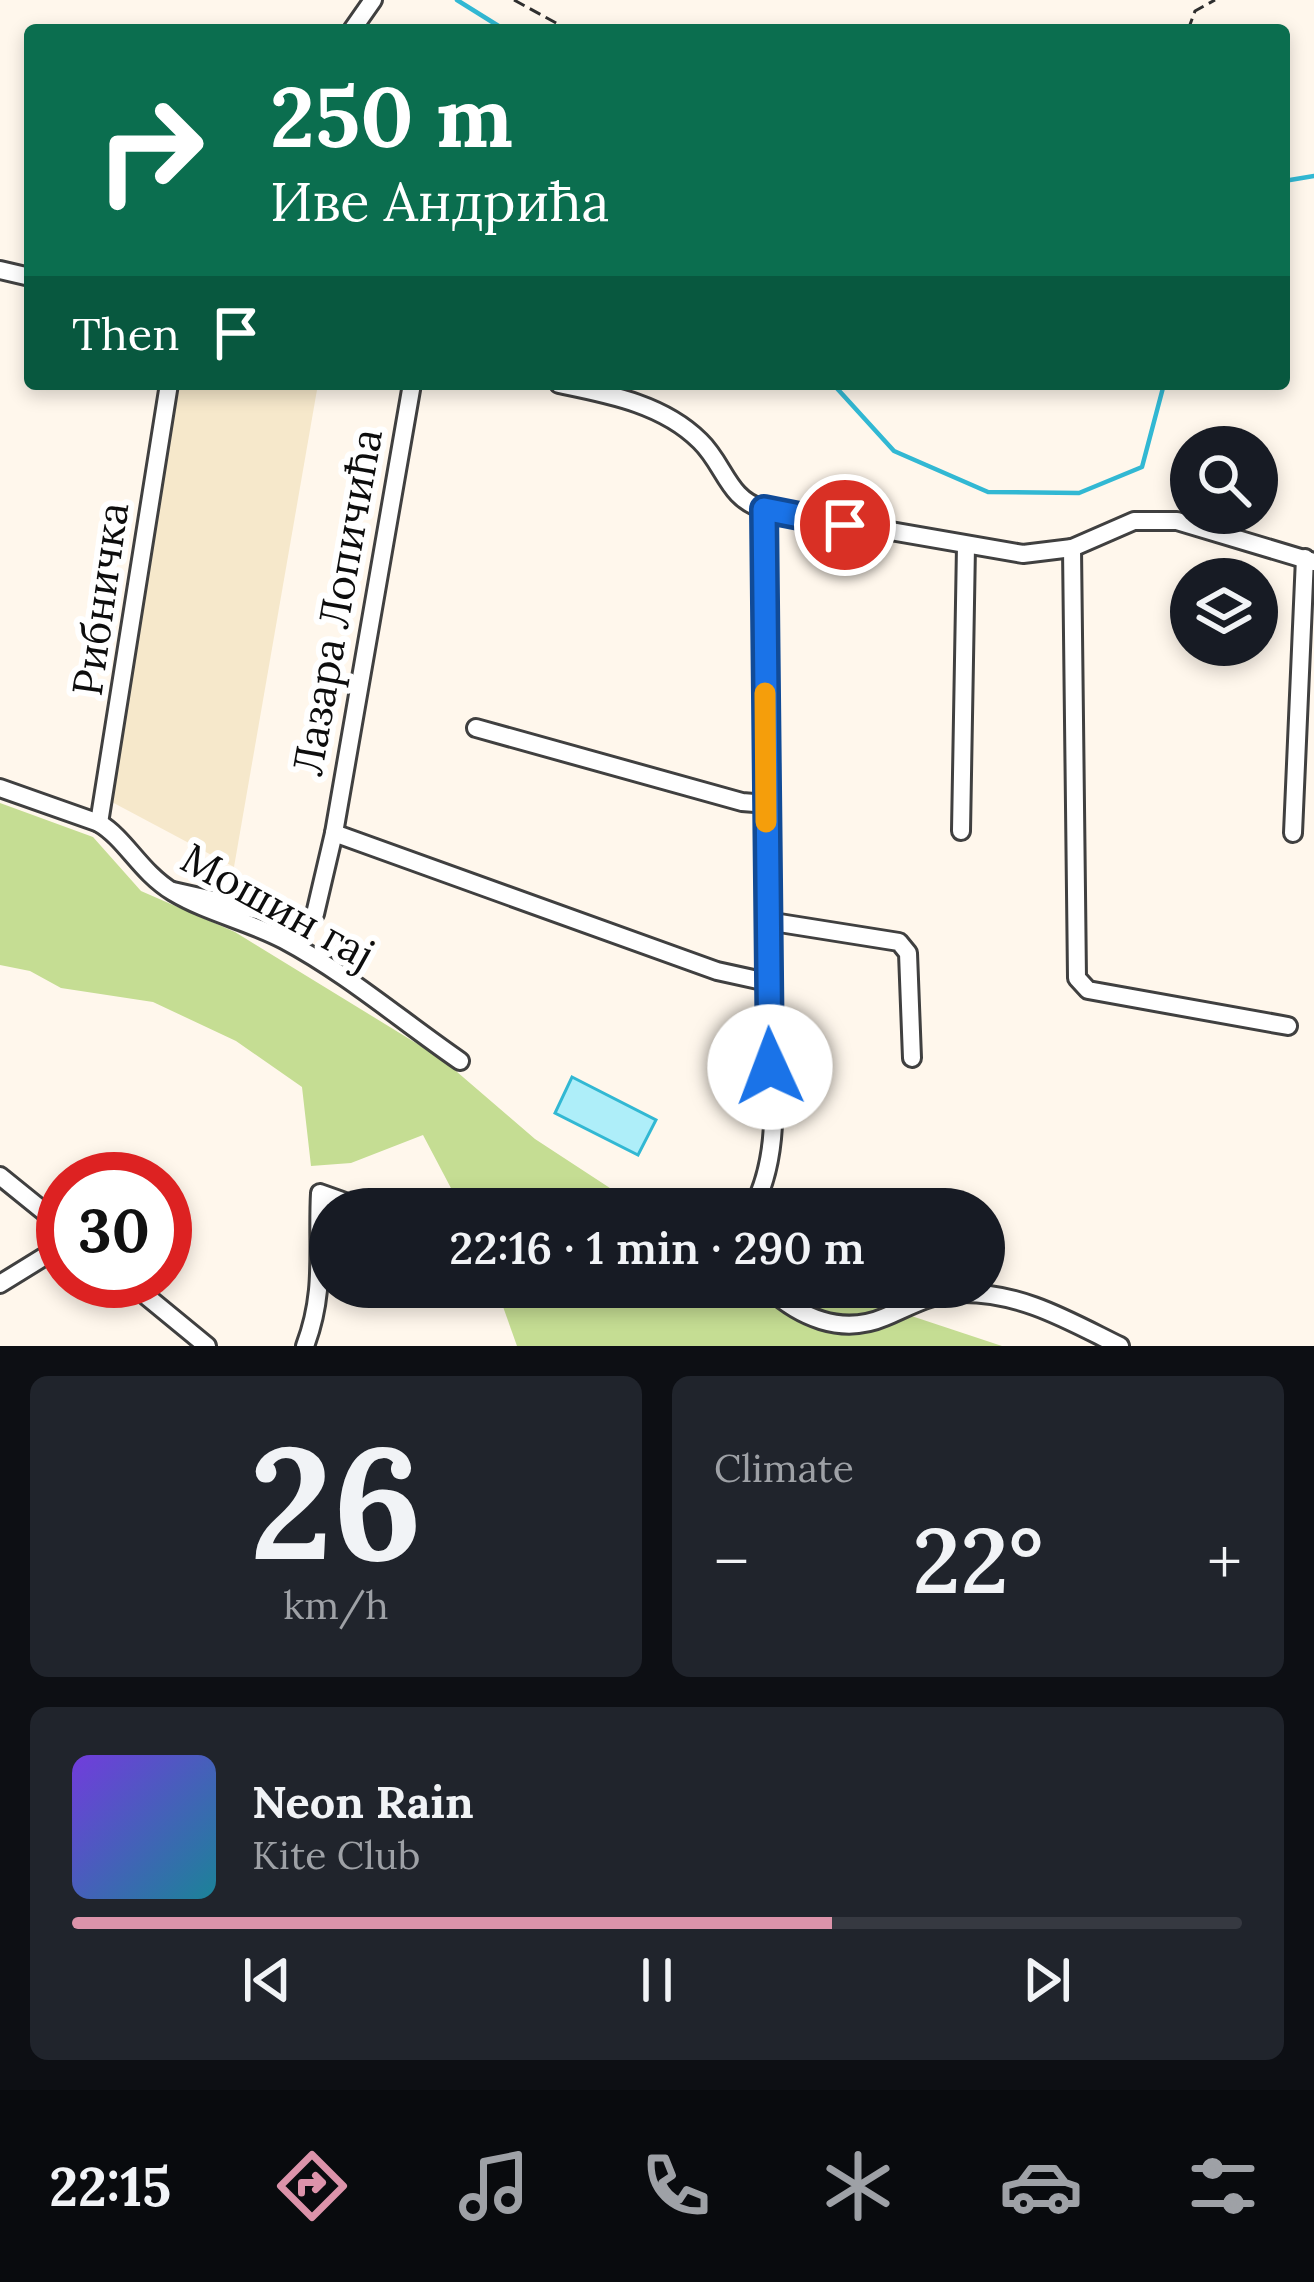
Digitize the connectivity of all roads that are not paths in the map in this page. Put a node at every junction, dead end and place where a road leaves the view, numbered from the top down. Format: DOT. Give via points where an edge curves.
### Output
graph roads {
  1 [pos="168,390"];
  2 [pos="411,390"];
  3 [pos="584,390"];
  4 [pos="764,509"];
  5 [pos="966,546"];
  6 [pos="1072,548"];
  7 [pos="1309,560"];
  8 [pos="476,728"];
  9 [pos="0,788"];
  10 [pos="766,804"];
  11 [pos="99,823"];
  12 [pos="961,831"];
  13 [pos="334,833"];
  14 [pos="1293,833"];
  15 [pos="172,891"];
  16 [pos="767,921"];
  17 [pos="766,982"];
  18 [pos="1288,1026"];
  19 [pos="912,1058"];
  20 [pos="460,1061"];
  21 [pos="0,1176"];
  22 [pos="763,1188"];
  23 [pos="36,1205"];
  24 [pos="36,1262"];
  25 [pos="0,1284"];
  26 [pos="1005,1298"];
  27 [pos="158,1308"];
  28 [pos="315,1308"];
  29 [pos="794,1308"];
  30 [pos="905,1308"];
  31 [pos="198,1344"];
  32 [pos="305,1346"];
  33 [pos="1120,1346"];
  1 -- 11 [label="street, Рибничка"];
  2 -- 13 [label="street, Лазара Лопичића"];
  3 -- 4 [label="street" via="674,421 713,456 736,494"];
  4 -- 5 [label="street"];
  4 -- 10 [label="street"];
  5 -- 6 [label="street" via="1023,554"];
  5 -- 12 [label="street"];
  6 -- 7 [label="street" via="1135,521 1177,521"];
  6 -- 18 [label="street" via="1077,978 1088,990"];
  7 -- 14 [label="street"];
  8 -- 10 [label="street"];
  9 -- 11 [label="street, Мошин гај"];
  10 -- 16 [label="street"];
  11 -- 15 [label="street, Мошин гај"];
  13 -- 15 [label="street, Лазара Лопичића" via="309,920"];
  13 -- 17 [label="street, Лазара Лопичића"];
  15 -- 20 [label="street, Мошин гај" via="282,939"];
  16 -- 17 [label="street"];
  16 -- 19 [label="street" via="899,942 908,953"];
  17 -- 22 [label="street" via="772,1110"];
  21 -- 23 [label="street"];
  24 -- 25 [label="street"];
  26 -- 33 [label="street" via="1048,1309"];
  27 -- 31 [label="street"];
  28 -- 32 [label="street"];
  29 -- 30 [label="street" via="830,1323 880,1320"];
}
